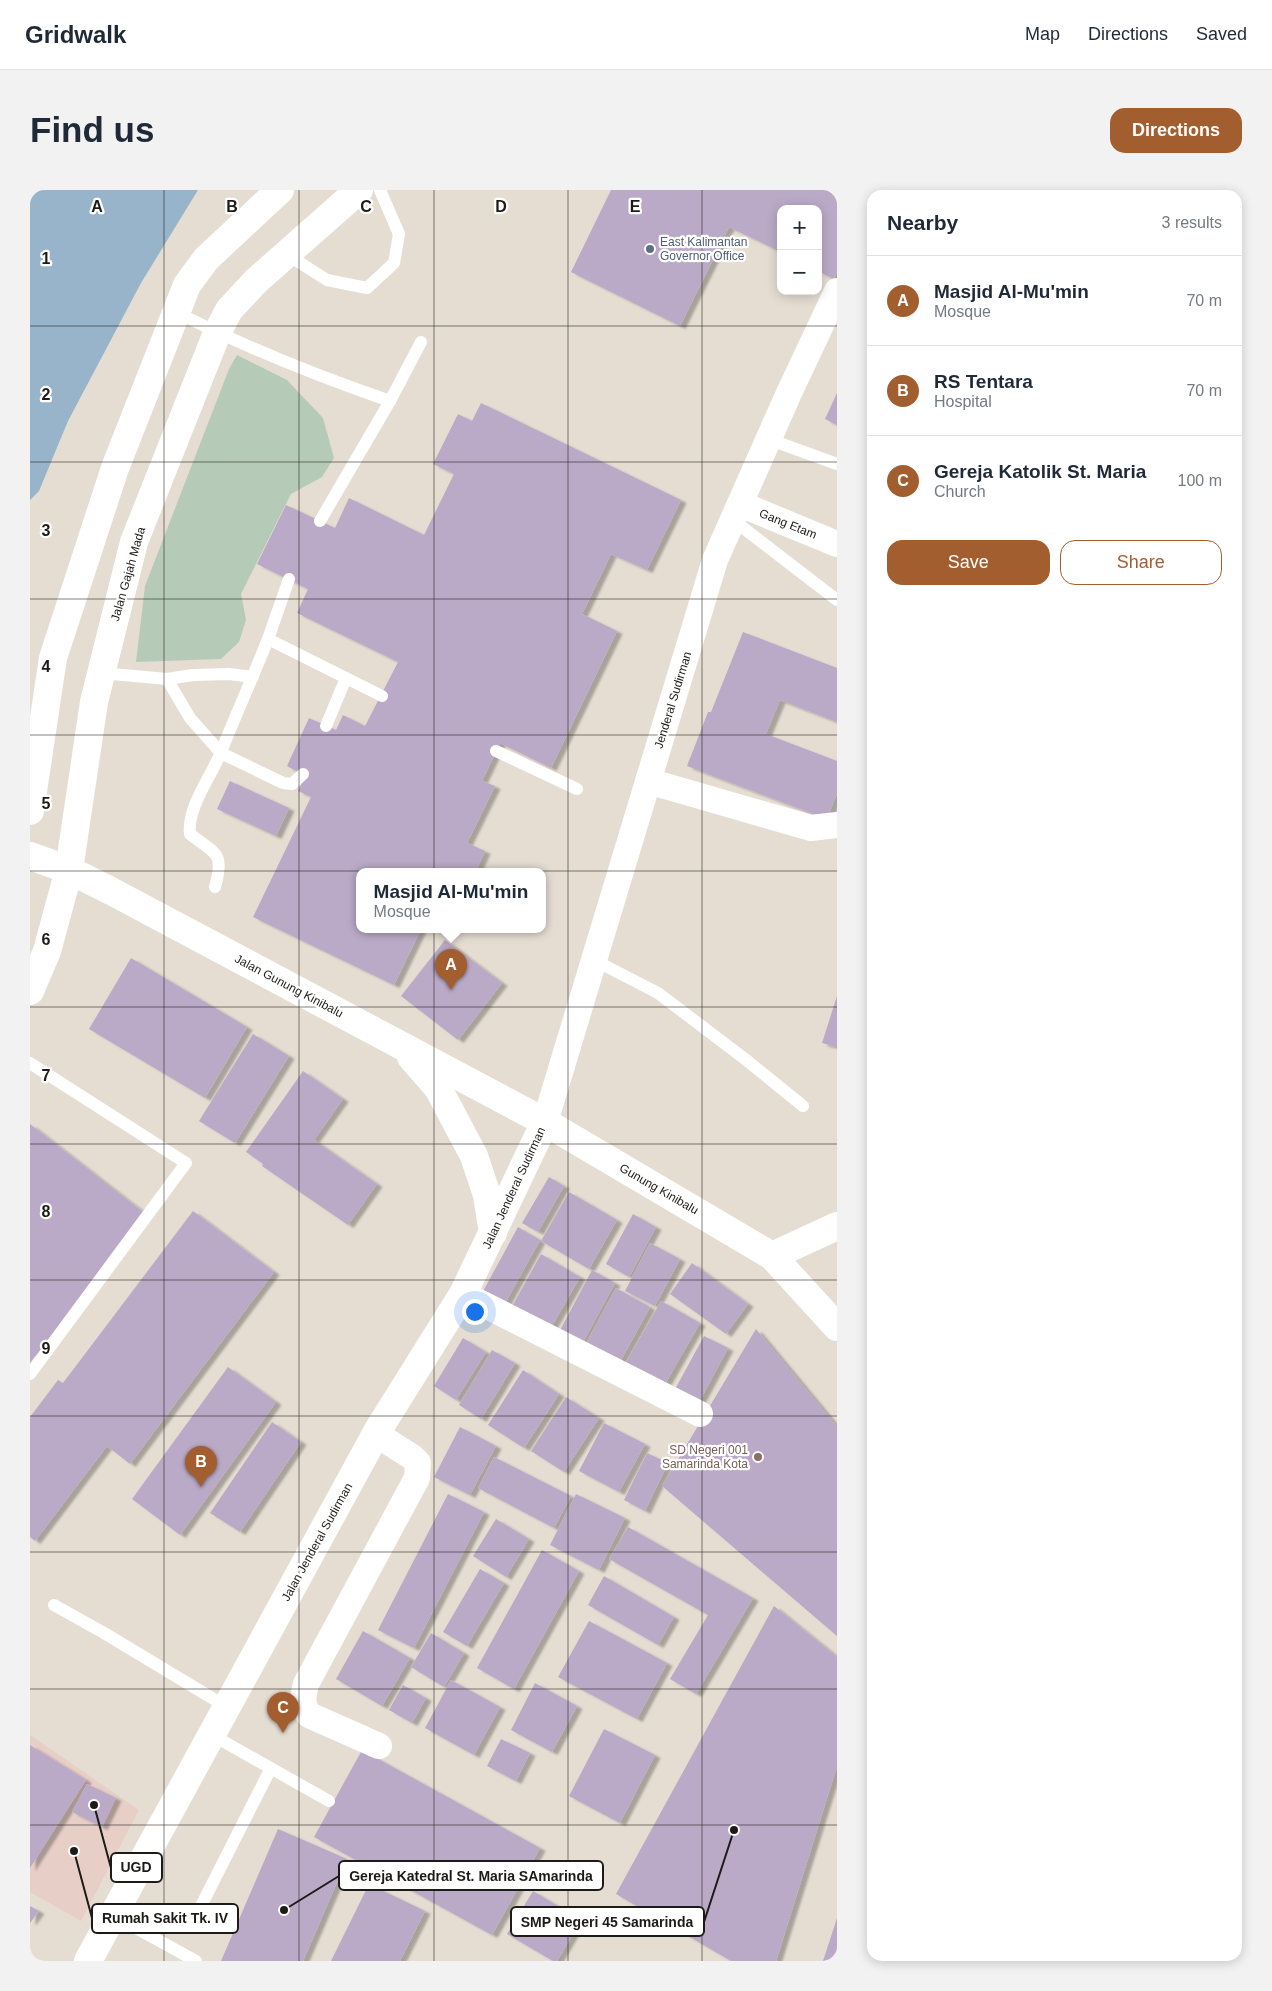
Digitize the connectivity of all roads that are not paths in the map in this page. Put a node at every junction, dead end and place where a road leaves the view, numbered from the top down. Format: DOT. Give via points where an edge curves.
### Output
graph roads {
  1 [pos="280,190"];
  2 [pos="359,190"];
  3 [pos="380,190"];
  4 [pos="286,254"];
  5 [pos="837,291"];
  6 [pos="176,312"];
  7 [pos="217,333"];
  8 [pos="421,342"];
  9 [pos="390,401"];
  10 [pos="768,439"];
  11 [pos="837,464"];
  12 [pos="736,512"];
  13 [pos="320,522"];
  14 [pos="837,544"];
  15 [pos="289,579"];
  16 [pos="837,600"];
  17 [pos="268,639"];
  18 [pos="101,673"];
  19 [pos="253,677"];
  20 [pos="346,678"];
  21 [pos="167,679"];
  22 [pos="382,696"];
  23 [pos="326,726"];
  24 [pos="496,751"];
  25 [pos="220,753"];
  26 [pos="303,774"];
  27 [pos="648,781"];
  28 [pos="577,789"];
  29 [pos="30,811"];
  30 [pos="837,825"];
  31 [pos="30,856"];
  32 [pos="69,870"];
  33 [pos="215,887"];
  34 [pos="594,960"];
  35 [pos="30,991"];
  36 [pos="402,1046"];
  37 [pos="30,1063"];
  38 [pos="803,1106"];
  39 [pos="545,1122"];
  40 [pos="837,1226"];
  41 [pos="493,1234"];
  42 [pos="772,1256"];
  43 [pos="463,1294"];
  44 [pos="837,1326"];
  45 [pos="30,1374"];
  46 [pos="700,1414"];
  47 [pos="376,1434"];
  48 [pos="54,1605"];
  49 [pos="227,1707"];
  50 [pos="212,1734"];
  51 [pos="379,1746"];
  52 [pos="271,1768"];
  53 [pos="329,1800"];
  54 [pos="199,1910"];
  55 [pos="114,1916"];
  56 [pos="88,1961"];
  57 [pos="196,1961"];
  1 -- 6 [label="main road" via="206,259 187,285"];
  2 -- 4 [label="main road, Jalan Gajah Mada"];
  3 -- 4 [label="lane" via="399,234 394,263 367,288 327,280"];
  4 -- 7 [label="main road, Jalan Gajah Mada" via="229,310"];
  5 -- 10 [label="street, Jenderal Sudirman"];
  6 -- 7 [label="lane"];
  6 -- 29 [label="main road" via="114,468 53,658"];
  7 -- 9 [label="lane" via="337,383"];
  7 -- 18 [label="main road, Jalan Gajah Mada" via="134,542"];
  8 -- 9 [label="lane"];
  9 -- 13 [label="lane"];
  10 -- 11 [label="lane"];
  10 -- 12 [label="street, Jenderal Sudirman"];
  12 -- 14 [label="street, Gang Etam"];
  12 -- 16 [label="lane"];
  12 -- 27 [label="street, Jenderal Sudirman" via="715,560"];
  15 -- 17 [label="lane"];
  17 -- 19 [label="lane"];
  17 -- 20 [label="lane"];
  18 -- 21 [label="lane"];
  18 -- 32 [label="main road, Jalan Gajah Mada"];
  19 -- 21 [label="lane" via="229,674"];
  19 -- 25 [label="lane"];
  20 -- 22 [label="lane"];
  20 -- 23 [label="lane"];
  21 -- 25 [label="lane" via="190,718"];
  24 -- 28 [label="lane"];
  25 -- 26 [label="lane" via="283,783 292,784"];
  25 -- 33 [label="lane" via="189,823 190,834 218,858 220,869"];
  27 -- 30 [label="street" via="811,828"];
  27 -- 34 [label="street, Jenderal Sudirman"];
  31 -- 32 [label="main road, Jalan Gunung Kinibalu"];
  32 -- 35 [label="main road, Jalan Gajah Mada" via="47,951"];
  32 -- 36 [label="main road, Jalan Gunung Kinibalu"];
  34 -- 38 [label="lane" via="658,993"];
  34 -- 39 [label="street, Jenderal Sudirman"];
  36 -- 39 [label="main road, Jalan Gunung Kinibalu"];
  36 -- 41 [label="main road" via="438,1088 474,1156"];
  37 -- 45 [label="lane" via="186,1163"];
  39 -- 41 [label="main road, Jalan Jenderal Sudirman"];
  39 -- 42 [label="main road, Gunung Kinibalu"];
  40 -- 42 [label="main road"];
  41 -- 43 [label="main road, Jalan Jenderal Sudirman"];
  42 -- 44 [label="main road, Gunung Kinibalu"];
  43 -- 46 [label="street"];
  43 -- 47 [label="main road, Jalan Jenderal Sudirman"];
  47 -- 49 [label="main road, Jalan Jenderal Sudirman"];
  47 -- 51 [label="street" via="418,1463 417,1478 306,1684 303,1698 309,1715"];
  48 -- 49 [label="lane"];
  49 -- 50 [label="main road, Jalan Jenderal Sudirman"];
  50 -- 52 [label="lane"];
  50 -- 55 [label="main road, Jalan Jenderal Sudirman"];
  52 -- 53 [label="lane"];
  52 -- 54 [label="lane"];
  55 -- 56 [label="main road, Jalan Jenderal Sudirman"];
  55 -- 57 [label="lane"];
}
